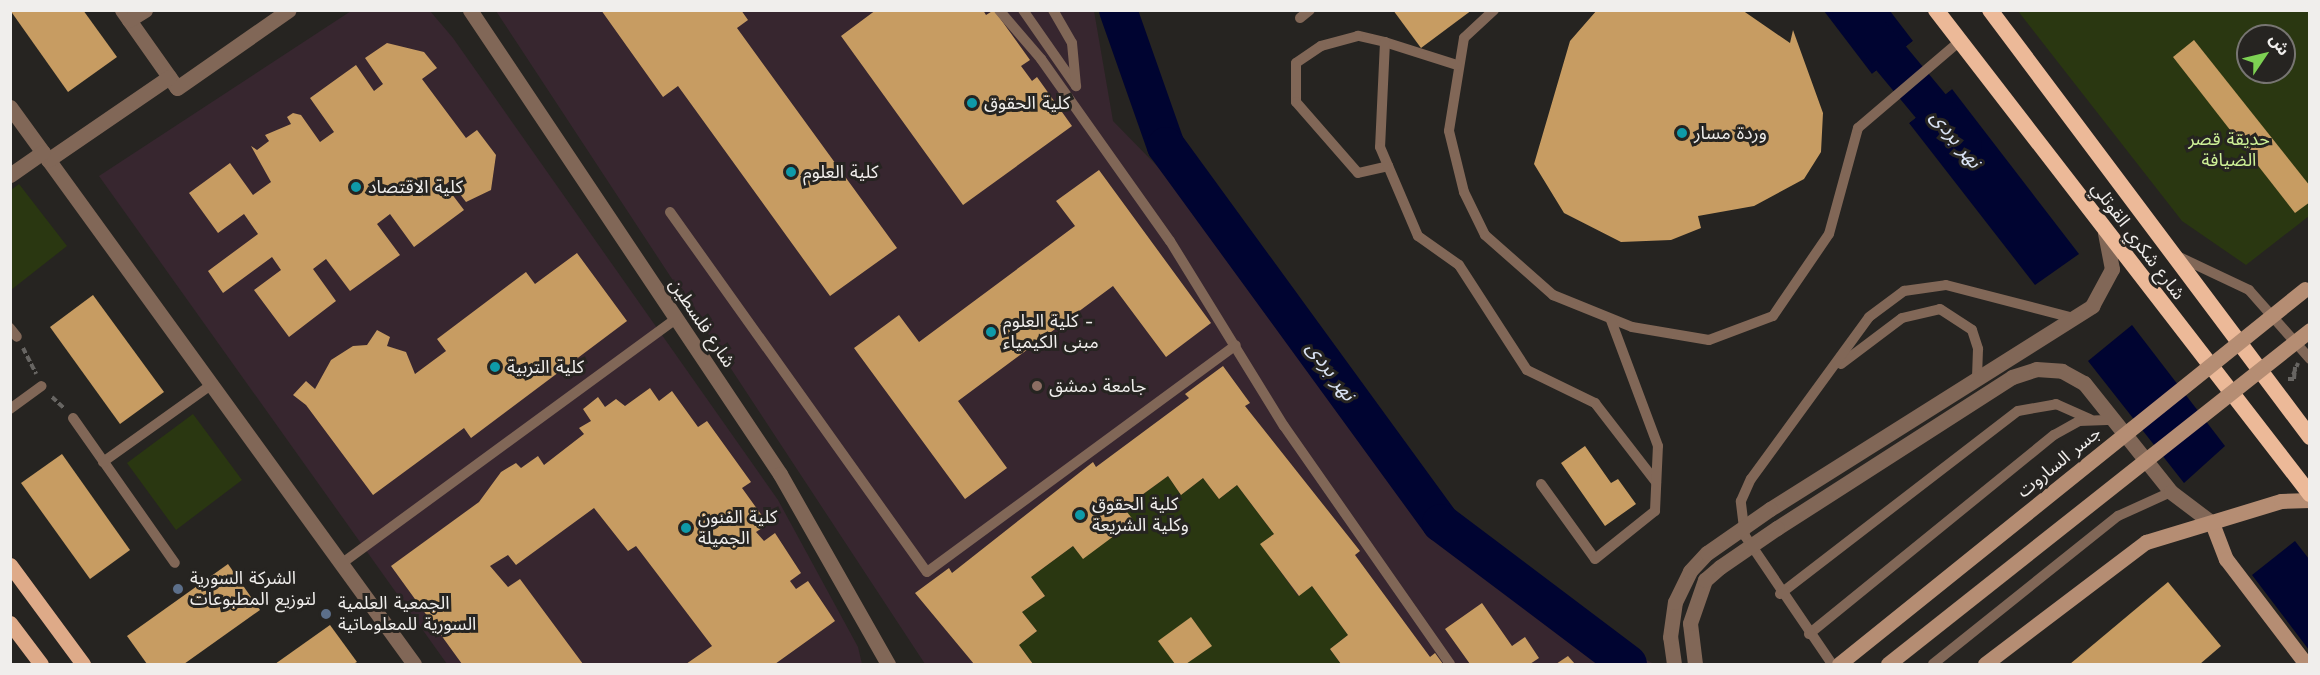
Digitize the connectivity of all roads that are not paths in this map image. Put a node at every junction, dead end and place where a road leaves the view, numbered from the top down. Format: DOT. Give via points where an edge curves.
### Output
graph roads {
  1 [pos="145,10"];
  2 [pos="289,10"];
  3 [pos="470,10"];
  4 [pos="999,10"];
  5 [pos="1023,10"];
  6 [pos="1053,10"];
  7 [pos="1310,10"];
  8 [pos="1494,10"];
  9 [pos="1936,10"];
  10 [pos="1990,10"];
  11 [pos="126,15"];
  12 [pos="1300,18"];
  13 [pos="1960,41"];
  14 [pos="1385,42"];
  15 [pos="1457,65"];
  16 [pos="173,82"];
  17 [pos="10,107"];
  18 [pos="45,156"];
  19 [pos="1388,166"];
  20 [pos="10,175"];
  21 [pos="670,212"];
  22 [pos="2103,227"];
  23 [pos="2172,254"];
  24 [pos="2307,287"];
  25 [pos="2074,318"];
  26 [pos="676,319"];
  27 [pos="1611,320"];
  28 [pos="2310,330"];
  29 [pos="1236,345"];
  30 [pos="2310,359"];
  31 [pos="1836,368"];
  32 [pos="1977,377"];
  33 [pos="210,385"];
  34 [pos="42,386"];
  35 [pos="10,409"];
  36 [pos="73,417"];
  37 [pos="2090,419"];
  38 [pos="2114,420"];
  39 [pos="2310,436"];
  40 [pos="103,462"];
  41 [pos="1656,482"];
  42 [pos="1541,484"];
  43 [pos="2171,492"];
  44 [pos="2310,494"];
  45 [pos="2310,500"];
  46 [pos="2212,523"];
  47 [pos="175,563"];
  48 [pos="340,564"];
  49 [pos="10,565"];
  50 [pos="1780,594"];
  51 [pos="10,623"];
  52 [pos="1809,634"];
  53 [pos="41,664"];
  54 [pos="83,664"];
  55 [pos="414,664"];
  56 [pos="888,664"];
  57 [pos="1449,664"];
  58 [pos="1674,664"];
  59 [pos="1695,664"];
  60 [pos="1833,664"];
  61 [pos="1839,664"];
  62 [pos="1888,664"];
  63 [pos="1933,664"];
  64 [pos="1985,664"];
  65 [pos="2306,664"];
  1 -- 11 [label="street"];
  2 -- 16 [label="street"];
  3 -- 26 [label="street, شارع فلسطين"];
  4 -- 29 [label="lane" via="1041,59 1149,212"];
  5 -- 6 [label="lane" via="1076,86 1072,43"];
  7 -- 12 [label="lane"];
  8 -- 15 [label="lane" via="1464,38"];
  9 -- 13 [label="highway, شارع شكري القوتلي"];
  10 -- 23 [label="highway, شارع شكري القوتلي"];
  11 -- 16 [label="street"];
  13 -- 22 [label="highway, شارع شكري القوتلي"];
  13 -- 27 [label="lane" via="1858,128 1829,234 1773,316 1709,340"];
  14 -- 15 [label="lane"];
  14 -- 19 [label="lane" via="1380,147"];
  14 -- 19 [label="lane" via="1358,36 1320,46 1296,63 1296,102 1358,173"];
  15 -- 27 [label="lane" via="1449,131 1464,192 1485,235 1553,295"];
  16 -- 18 [label="street"];
  17 -- 18 [label="street"];
  18 -- 20 [label="street"];
  18 -- 33 [label="street"];
  19 -- 41 [label="lane" via="1418,236 1459,264 1527,370 1596,403"];
  21 -- 29 [label="lane" via="927,572"];
  22 -- 25 [label="street" via="2112,269 2105,289"];
  22 -- 44 [label="highway, شارع شكري القوتلي"];
  23 -- 30 [label="lane" via="2249,290"];
  23 -- 39 [label="highway, شارع شكري القوتلي"];
  24 -- 61 [label="main road, جسر الساروت, bridge"];
  25 -- 31 [label="lane" via="2026,309 1967,289 1924,286 1885,302"];
  25 -- 32 [label="street"];
  26 -- 48 [label="lane"];
  26 -- 56 [label="street, شارع فلسطين" via="780,474"];
  27 -- 41 [label="lane" via="1658,446"];
  28 -- 62 [label="main road, bridge"];
  29 -- 57 [label="lane" via="1284,426"];
  31 -- 32 [label="lane" via="1902,318 1940,309 1972,330 1978,349"];
  31 -- 50 [label="lane" via="1750,479 1741,501 1745,536"];
  32 -- 58 [label="street, bridge" via="1707,553 1690,571 1675,602 1670,637"];
  33 -- 40 [label="lane"];
  33 -- 48 [label="street"];
  34 -- 35 [label="lane"];
  36 -- 40 [label="lane"];
  37 -- 38 [label="lane"];
  37 -- 50 [label="lane" via="2056,404 2018,411"];
  37 -- 52 [label="lane" via="2054,435"];
  38 -- 43 [label="street"];
  38 -- 59 [label="street, bridge" via="2073,376 2049,369 2023,372 1777,528 1705,580 1690,622"];
  40 -- 47 [label="lane"];
  41 -- 42 [label="lane" via="1655,511 1595,559"];
  43 -- 46 [label="street"];
  43 -- 63 [label="lane" via="2118,516"];
  45 -- 46 [label="main road" via="2281,501"];
  46 -- 64 [label="main road" via="2180,528 2130,552"];
  46 -- 65 [label="main road" via="2226,559"];
  48 -- 55 [label="street"];
  49 -- 54 [label="main road"];
  50 -- 52 [label="lane"];
  51 -- 53 [label="main road"];
  52 -- 60 [label="lane"];
}
